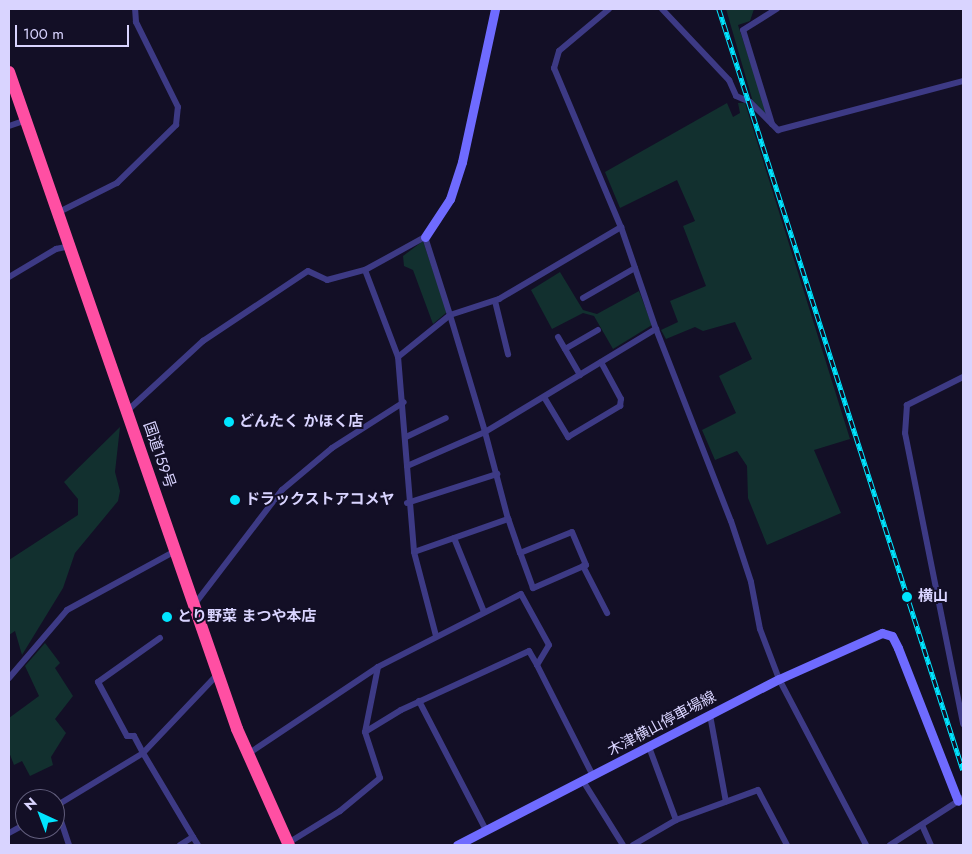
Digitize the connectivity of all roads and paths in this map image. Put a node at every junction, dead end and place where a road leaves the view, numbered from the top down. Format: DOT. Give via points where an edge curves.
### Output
graph roads {
  1 [pos="134,9"];
  2 [pos="495,9"];
  3 [pos="609,9"];
  4 [pos="662,9"];
  5 [pos="777,9"];
  6 [pos="9,72"];
  7 [pos="963,81"];
  8 [pos="26,120"];
  9 [pos="773,125"];
  10 [pos="9,126"];
  11 [pos="59,212"];
  12 [pos="621,227"];
  13 [pos="425,236"];
  14 [pos="70,246"];
  15 [pos="635,268"];
  16 [pos="365,270"];
  17 [pos="9,277"];
  18 [pos="583,298"];
  19 [pos="494,301"];
  20 [pos="450,315"];
  21 [pos="656,329"];
  22 [pos="598,330"];
  23 [pos="558,338"];
  24 [pos="565,350"];
  25 [pos="508,354"];
  26 [pos="398,357"];
  27 [pos="601,362"];
  28 [pos="580,375"];
  29 [pos="963,377"];
  30 [pos="544,397"];
  31 [pos="404,402"];
  32 [pos="126,412"];
  33 [pos="446,418"];
  34 [pos="485,432"];
  35 [pos="406,437"];
  36 [pos="407,466"];
  37 [pos="498,474"];
  38 [pos="407,503"];
  39 [pos="508,519"];
  40 [pos="454,538"];
  41 [pos="175,551"];
  42 [pos="414,552"];
  43 [pos="520,553"];
  44 [pos="583,566"];
  45 [pos="533,588"];
  46 [pos="521,594"];
  47 [pos="194,605"];
  48 [pos="484,612"];
  49 [pos="607,614"];
  50 [pos="436,636"];
  51 [pos="160,638"];
  52 [pos="537,665"];
  53 [pos="378,667"];
  54 [pos="218,674"];
  55 [pos="9,678"];
  56 [pos="779,679"];
  57 [pos="419,701"];
  58 [pos="710,715"];
  59 [pos="963,724"];
  60 [pos="365,732"];
  61 [pos="649,746"];
  62 [pos="143,753"];
  63 [pos="248,754"];
  64 [pos="594,776"];
  65 [pos="583,781"];
  66 [pos="961,799"];
  67 [pos="65,801"];
  68 [pos="726,802"];
  69 [pos="676,820"];
  70 [pos="922,825"];
  71 [pos="486,830"];
  72 [pos="65,833"];
  73 [pos="193,837"];
  74 [pos="288,844"];
  75 [pos="69,845"];
  76 [pos="180,845"];
  77 [pos="198,845"];
  78 [pos="457,845"];
  79 [pos="623,845"];
  80 [pos="633,845"];
  81 [pos="787,845"];
  82 [pos="866,845"];
  83 [pos="890,845"];
  84 [pos="931,845"];
  1 -- 11 [label="street" via="136,22 178,107 176,125 118,183"];
  2 -- 13 [label="main road" via="462,162 450,199"];
  3 -- 12 [label="street" via="559,51 554,68"];
  4 -- 9 [label="street" via="729,80 736,96 750,102"];
  5 -- 9 [label="street" via="742,30"];
  6 -- 8 [label="highway, 国道159号"];
  7 -- 9 [label="street" via="784,129"];
  8 -- 10 [label="street"];
  8 -- 11 [label="highway, 国道159号"];
  11 -- 14 [label="highway, 国道159号"];
  12 -- 15 [label="street"];
  12 -- 19 [label="street"];
  13 -- 16 [label="street"];
  13 -- 20 [label="street"];
  14 -- 17 [label="street" via="56,249"];
  14 -- 32 [label="highway, 国道159号"];
  15 -- 18 [label="street"];
  15 -- 21 [label="street"];
  16 -- 26 [label="street"];
  16 -- 32 [label="street" via="328,280 308,271 203,341"];
  19 -- 20 [label="street"];
  19 -- 25 [label="street"];
  20 -- 26 [label="street"];
  20 -- 34 [label="street"];
  21 -- 27 [label="street"];
  21 -- 56 [label="street" via="731,521 751,582 760,629"];
  22 -- 24 [label="street"];
  23 -- 24 [label="street"];
  24 -- 28 [label="street"];
  26 -- 31 [label="street"];
  27 -- 28 [label="street"];
  27 -- 30 [label="street" via="621,399 620,406 568,437"];
  28 -- 30 [label="street"];
  29 -- 59 [label="street" via="907,405 906,433"];
  30 -- 34 [label="street"];
  31 -- 35 [label="street"];
  31 -- 47 [label="street" via="332,448 282,490"];
  32 -- 41 [label="highway, 国道159号"];
  33 -- 35 [label="street"];
  34 -- 36 [label="street"];
  34 -- 37 [label="street"];
  35 -- 36 [label="street"];
  36 -- 38 [label="street"];
  37 -- 38 [label="street"];
  37 -- 39 [label="street"];
  38 -- 42 [label="street"];
  39 -- 40 [label="street"];
  39 -- 43 [label="street"];
  40 -- 42 [label="street"];
  40 -- 48 [label="street"];
  41 -- 47 [label="highway, 国道159号"];
  41 -- 55 [label="street" via="67,610"];
  42 -- 50 [label="street"];
  43 -- 44 [label="street" via="572,532"];
  43 -- 45 [label="street"];
  44 -- 45 [label="street"];
  44 -- 49 [label="street"];
  45 -- 46 [label="street"];
  46 -- 48 [label="street"];
  46 -- 52 [label="street" via="549,645"];
  47 -- 54 [label="highway, 国道159号"];
  48 -- 50 [label="street"];
  50 -- 53 [label="street"];
  51 -- 62 [label="street" via="98,682 127,736 134,736"];
  52 -- 57 [label="street" via="529,651"];
  52 -- 64 [label="street"];
  53 -- 60 [label="street"];
  53 -- 63 [label="street"];
  54 -- 62 [label="street"];
  54 -- 63 [label="highway, 国道159号"];
  56 -- 58 [label="main road, 木津横山停車場線"];
  56 -- 66 [label="main road, 木津横山停車場線" via="882,633 892,636"];
  56 -- 82 [label="street"];
  57 -- 60 [label="street"];
  57 -- 71 [label="street"];
  58 -- 61 [label="main road, 木津横山停車場線"];
  58 -- 68 [label="street"];
  60 -- 74 [label="street" via="380,778 340,811"];
  61 -- 64 [label="main road, 木津横山停車場線"];
  61 -- 69 [label="street"];
  62 -- 67 [label="street"];
  62 -- 73 [label="street"];
  63 -- 74 [label="highway, 国道159号"];
  64 -- 65 [label="main road, 木津横山停車場線"];
  65 -- 71 [label="main road, 木津横山停車場線"];
  65 -- 79 [label="street"];
  66 -- 70 [label="street"];
  68 -- 69 [label="street"];
  68 -- 81 [label="street" via="758,790"];
  69 -- 80 [label="street"];
  70 -- 83 [label="street"];
  70 -- 84 [label="street"];
  71 -- 78 [label="main road, 木津横山停車場線"];
  72 -- 75 [label="street"];
  73 -- 76 [label="street"];
  73 -- 77 [label="street"];
}
